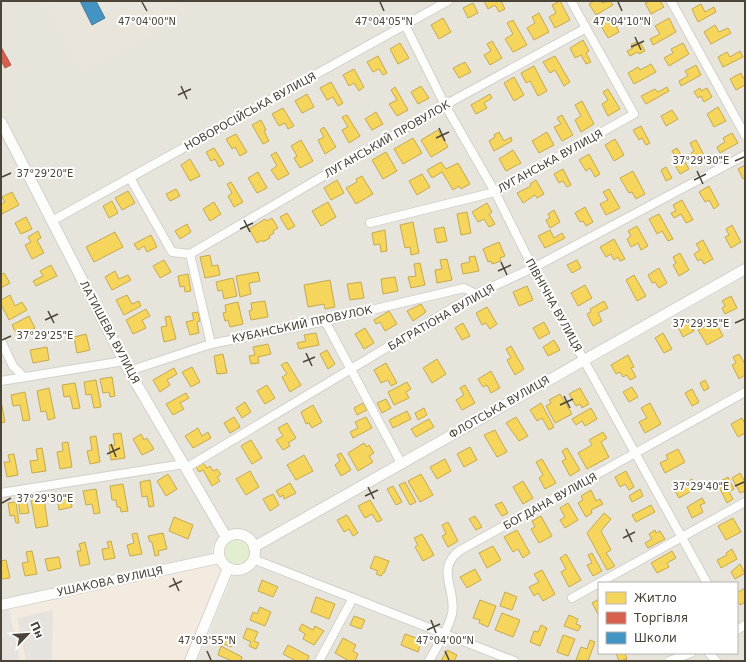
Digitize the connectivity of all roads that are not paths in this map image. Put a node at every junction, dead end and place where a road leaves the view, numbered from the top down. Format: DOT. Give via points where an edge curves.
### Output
graph roads {
  1 [pos="448,1"];
  2 [pos="571,1"];
  3 [pos="671,1"];
  4 [pos="405,25"];
  5 [pos="586,28"];
  6 [pos="445,105"];
  7 [pos="1,122"];
  8 [pos="745,135"];
  9 [pos="745,156"];
  10 [pos="130,178"];
  11 [pos="495,192"];
  12 [pos="52,221"];
  13 [pos="370,223"];
  14 [pos="190,254"];
  15 [pos="533,268"];
  16 [pos="745,269"];
  17 [pos="476,294"];
  18 [pos="325,321"];
  19 [pos="1,341"];
  20 [pos="211,344"];
  21 [pos="584,359"];
  22 [pos="124,361"];
  23 [pos="13,366"];
  24 [pos="130,370"];
  25 [pos="351,370"];
  26 [pos="24,376"];
  27 [pos="4,380"];
  28 [pos="745,392"];
  29 [pos="634,453"];
  30 [pos="401,464"];
  31 [pos="185,466"];
  32 [pos="1,493"];
  33 [pos="745,502"];
  34 [pos="226,537"];
  35 [pos="681,538"];
  36 [pos="254,547"];
  37 [pos="220,558"];
  38 [pos="253,559"];
  39 [pos="228,568"];
  40 [pos="601,582"];
  41 [pos="706,582"];
  42 [pos="598,584"];
  43 [pos="353,598"];
  44 [pos="572,598"];
  45 [pos="1,605"];
  46 [pos="444,634"];
  47 [pos="688,654"];
  48 [pos="190,661"];
  49 [pos="319,661"];
  50 [pos="429,661"];
  51 [pos="514,661"];
  52 [pos="668,661"];
  1 -- 4 [label="street, НОВОРОСІЙСЬКА ВУЛИЦЯ"];
  2 -- 5 [label="street"];
  3 -- 8 [label="street"];
  4 -- 6 [label="street, ПІВНІЧНА ВУЛИЦЯ"];
  4 -- 10 [label="street, НОВОРОСІЙСЬКА ВУЛИЦЯ"];
  5 -- 6 [label="street, ЛУГАНСЬКИЙ ПРОВУЛОК"];
  5 -- 11 [label="street, ЛУГАНСЬКА ВУЛИЦЯ" via="634,114"];
  6 -- 11 [label="street, ПІВНІЧНА ВУЛИЦЯ"];
  6 -- 14 [label="street, ЛУГАНСЬКИЙ ПРОВУЛОК"];
  7 -- 12 [label="street, ЛАТИШЕВА ВУЛИЦЯ"];
  9 -- 15 [label="street, БАГРАТІОНА ВУЛИЦЯ"];
  10 -- 12 [label="street, НОВОРОСІЙСЬКА ВУЛИЦЯ"];
  10 -- 14 [label="street" via="172,252"];
  11 -- 13 [label="street, ЛУГАНСЬКА ВУЛИЦЯ"];
  11 -- 15 [label="street, ПІВНІЧНА ВУЛИЦЯ"];
  12 -- 22 [label="street, ЛАТИШЕВА ВУЛИЦЯ"];
  14 -- 20 [label="street"];
  15 -- 17 [label="street, БАГРАТІОНА ВУЛИЦЯ"];
  15 -- 21 [label="street, ПІВНІЧНА ВУЛИЦЯ"];
  16 -- 21 [label="street, ФЛОТСЬКА ВУЛИЦЯ"];
  17 -- 18 [label="street, КУБАНСЬКИЙ ПРОВУЛОК" via="464,288"];
  17 -- 25 [label="street, БАГРАТІОНА ВУЛИЦЯ"];
  18 -- 20 [label="street, КУБАНСЬКИЙ ПРОВУЛОК"];
  18 -- 25 [label="street"];
  19 -- 23 [label="street"];
  20 -- 24 [label="street, КУБАНСЬКИЙ ПРОВУЛОК"];
  21 -- 29 [label="street, ПІВНІЧНА ВУЛИЦЯ"];
  21 -- 30 [label="street, ФЛОТСЬКА ВУЛИЦЯ"];
  22 -- 24 [label="street, ЛАТИШЕВА ВУЛИЦЯ"];
  22 -- 26 [label="street"];
  23 -- 26 [label="street"];
  23 -- 27 [label="street" via="13,371"];
  24 -- 31 [label="street, ЛАТИШЕВА ВУЛИЦЯ"];
  25 -- 30 [label="street"];
  25 -- 31 [label="street, БАГРАТІОНА ВУЛИЦЯ"];
  26 -- 27 [label="street"];
  28 -- 29 [label="street, БОГДАНА ВУЛИЦЯ"];
  29 -- 35 [label="street, ПІВНІЧНА ВУЛИЦЯ"];
  29 -- 46 [label="street, БОГДАНА ВУЛИЦЯ" via="452,557 447,572 452,614"];
  30 -- 36 [label="street, ФЛОТСЬКА ВУЛИЦЯ"];
  31 -- 32 [label="street"];
  31 -- 34 [label="street, ЛАТИШЕВА ВУЛИЦЯ"];
  33 -- 35 [label="street"];
  34 -- 36 [label="street" via="246,537"];
  34 -- 37 [label="street" via="221,543"];
  35 -- 40 [label="street"];
  35 -- 41 [label="street, ПІВНІЧНА ВУЛИЦЯ"];
  36 -- 38 [label="street"];
  37 -- 39 [label="street"];
  37 -- 45 [label="street, УШАКОВА ВУЛИЦЯ"];
  38 -- 39 [label="street" via="242,569"];
  38 -- 43 [label="street"];
  39 -- 48 [label="street"];
  42 -- 44 [label="street"];
  43 -- 46 [label="street"];
  43 -- 49 [label="street"];
  46 -- 50 [label="street, БОГДАНА ВУЛИЦЯ"];
  46 -- 51 [label="street"];
  47 -- 52 [label="street"];
}
